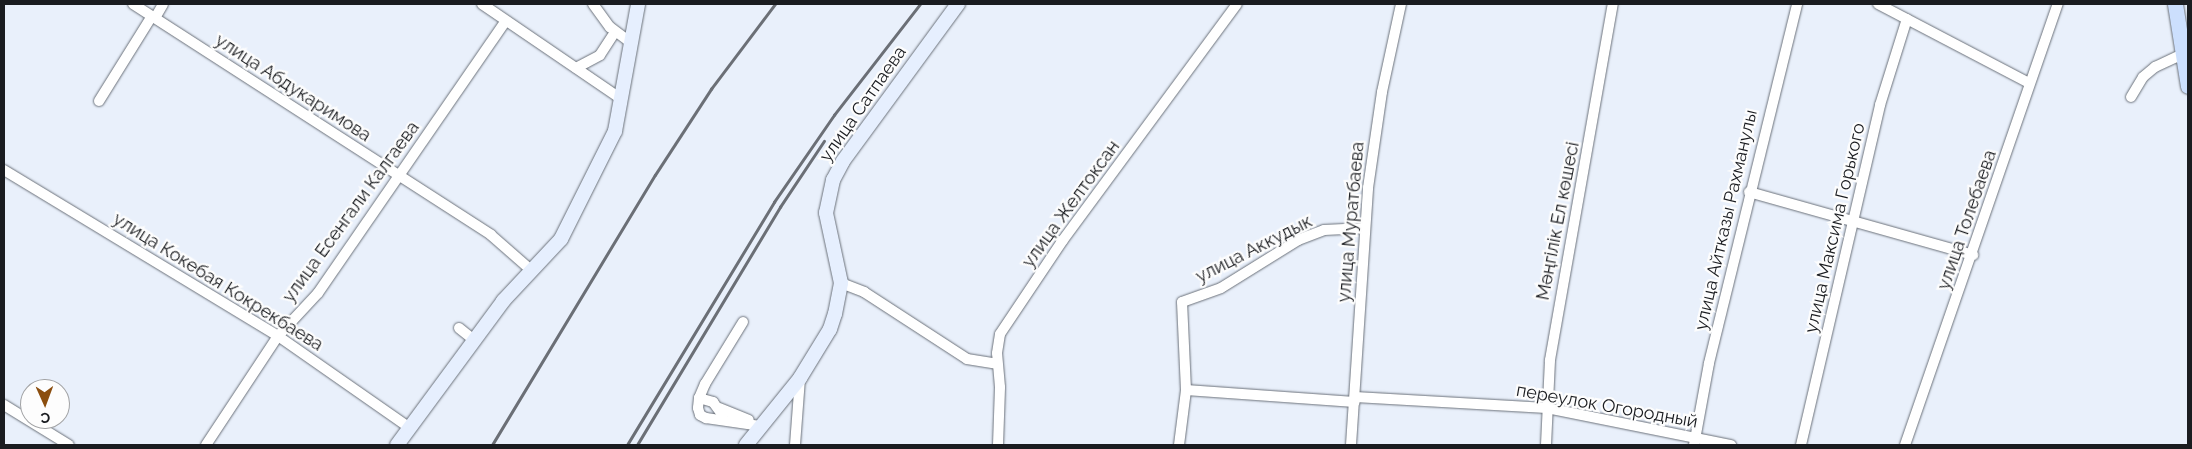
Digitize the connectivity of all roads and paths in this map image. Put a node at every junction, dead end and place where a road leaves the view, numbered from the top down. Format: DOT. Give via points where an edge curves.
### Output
graph roads {
  1 [pos="133,4"];
  2 [pos="163,4"];
  3 [pos="482,4"];
  4 [pos="593,4"];
  5 [pos="638,4"];
  6 [pos="958,4"];
  7 [pos="1237,4"];
  8 [pos="1400,4"];
  9 [pos="1613,4"];
  10 [pos="1797,4"];
  11 [pos="1878,4"];
  12 [pos="2058,4"];
  13 [pos="2175,4"];
  14 [pos="154,17"];
  15 [pos="1907,19"];
  16 [pos="505,22"];
  17 [pos="615,32"];
  18 [pos="630,42"];
  19 [pos="2183,54"];
  20 [pos="576,68"];
  21 [pos="2030,83"];
  22 [pos="2188,83"];
  23 [pos="2131,96"];
  24 [pos="620,98"];
  25 [pos="99,101"];
  26 [pos="4,170"];
  27 [pos="398,175"];
  28 [pos="1749,192"];
  29 [pos="1853,220"];
  30 [pos="1365,228"];
  31 [pos="1973,256"];
  32 [pos="532,270"];
  33 [pos="841,283"];
  34 [pos="743,322"];
  35 [pos="459,328"];
  36 [pos="278,336"];
  37 [pos="474,340"];
  38 [pos="997,364"];
  39 [pos="800,378"];
  40 [pos="1186,390"];
  41 [pos="698,398"];
  42 [pos="1355,399"];
  43 [pos="4,406"];
  44 [pos="719,408"];
  45 [pos="1547,408"];
  46 [pos="720,420"];
  47 [pos="762,426"];
  48 [pos="410,428"];
  49 [pos="1695,442"];
  50 [pos="69,445"];
  51 [pos="206,445"];
  52 [pos="396,445"];
  53 [pos="746,445"];
  54 [pos="795,445"];
  55 [pos="998,445"];
  56 [pos="1179,445"];
  57 [pos="1351,445"];
  58 [pos="1546,445"];
  59 [pos="1731,445"];
  60 [pos="1801,445"];
  61 [pos="1905,445"];
  1 -- 14 [label="street, улица Абдукаримова"];
  2 -- 14 [label="street"];
  3 -- 16 [label="street"];
  4 -- 17 [label="street"];
  5 -- 18 [label="street"];
  6 -- 33 [label="street, улица Сатпаева" via="843,161 833,180 826,213"];
  7 -- 38 [label="street, улица Желтоксан" via="1063,240 1000,334"];
  8 -- 30 [label="street, улица Муратбаева" via="1376,125"];
  9 -- 45 [label="street, Мәңгілік Ел көшесі" via="1558,307"];
  10 -- 28 [label="street, улица Айтказы Рахманулы"];
  11 -- 15 [label="street"];
  12 -- 21 [label="street, улица Толебаева"];
  13 -- 19 [label="main road"];
  14 -- 25 [label="street"];
  14 -- 27 [label="street, улица Абдукаримова"];
  15 -- 21 [label="street"];
  15 -- 29 [label="street, улица Максима Горького" via="1880,105"];
  16 -- 20 [label="street"];
  16 -- 27 [label="street, улица Есенгали Калгаева"];
  17 -- 18 [label="street"];
  17 -- 20 [label="street" via="600,55"];
  18 -- 24 [label="street"];
  19 -- 22 [label="main road"];
  19 -- 23 [label="street" via="2155,67 2143,77"];
  20 -- 24 [label="street"];
  21 -- 31 [label="street, улица Толебаева"];
  24 -- 32 [label="street" via="615,131 586,191 561,239"];
  26 -- 36 [label="street, улица Кокебая Кокрекбаева"];
  27 -- 32 [label="street, улица Абдукаримова" via="490,235"];
  27 -- 36 [label="street, улица Есенгали Калгаева" via="318,293"];
  28 -- 29 [label="street"];
  28 -- 49 [label="street, улица Айтказы Рахманулы" via="1708,363"];
  29 -- 31 [label="street"];
  29 -- 60 [label="street, улица Максима Горького"];
  30 -- 40 [label="street, улица Аккудык" via="1324,230 1298,240 1221,288 1182,302"];
  30 -- 42 [label="street, улица Муратбаева"];
  31 -- 61 [label="street, улица Толебаева"];
  32 -- 37 [label="street" via="503,301"];
  33 -- 38 [label="street" via="864,292 967,359"];
  33 -- 39 [label="street, улица Сатпаева" via="830,329"];
  34 -- 41 [label="street"];
  35 -- 37 [label="street"];
  36 -- 48 [label="street, улица Кокебая Кокрекбаева"];
  36 -- 51 [label="street, улица Есенгали Калгаева"];
  37 -- 48 [label="street"];
  38 -- 55 [label="street, улица Желтоксан" via="1000,387"];
  39 -- 47 [label="street, улица Сатпаева"];
  39 -- 54 [label="street"];
  40 -- 42 [label="street, переулок Огородный"];
  40 -- 56 [label="street, улица Аккудык"];
  41 -- 44 [label="street" via="706,398"];
  41 -- 46 [label="street" via="700,415"];
  42 -- 45 [label="street, переулок Огородный"];
  42 -- 57 [label="street, улица Муратбаева"];
  43 -- 50 [label="street"];
  44 -- 46 [label="street"];
  44 -- 47 [label="street"];
  45 -- 49 [label="street, переулок Огородный"];
  45 -- 58 [label="street, Мәңгілік Ел көшесі"];
  46 -- 47 [label="street"];
  47 -- 53 [label="street, улица Сатпаева"];
  48 -- 52 [label="street"];
  49 -- 59 [label="street, переулок Огородный"];
}
